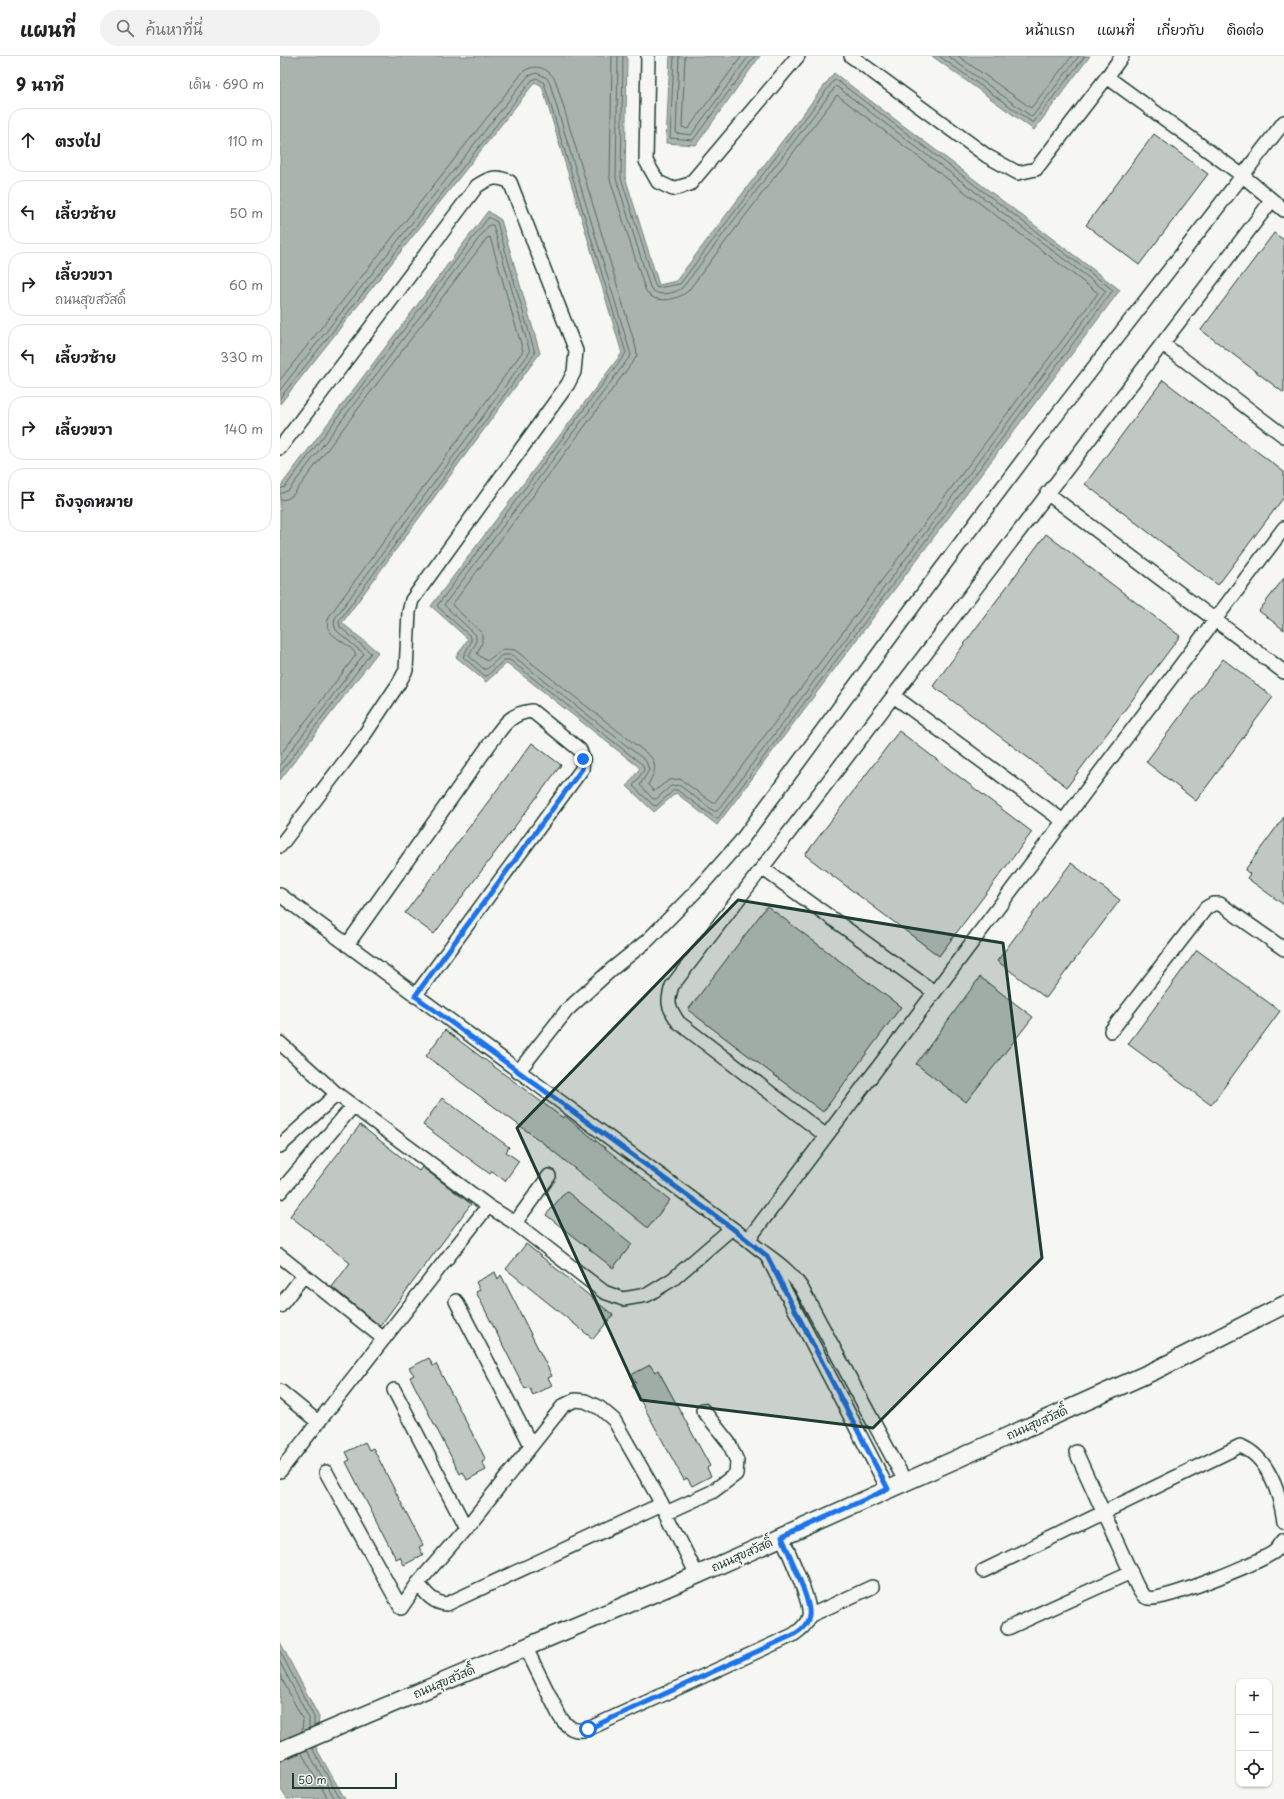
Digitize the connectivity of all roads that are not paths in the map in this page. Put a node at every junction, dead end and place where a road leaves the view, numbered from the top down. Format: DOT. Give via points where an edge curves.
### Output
graph roads {
  1 [pos="648,56"];
  2 [pos="798,56"];
  3 [pos="851,56"];
  4 [pos="1122,56"];
  5 [pos="1107,77"];
  6 [pos="1284,122"];
  7 [pos="1243,176"];
  8 [pos="1272,200"];
  9 [pos="1284,210"];
  10 [pos="1163,344"];
  11 [pos="1284,436"];
  12 [pos="280,448"];
  13 [pos="1047,493"];
  14 [pos="1284,528"];
  15 [pos="1215,620"];
  16 [pos="1284,672"];
  17 [pos="895,697"];
  18 [pos="1063,821"];
  19 [pos="280,846"];
  20 [pos="762,868"];
  21 [pos="280,895"];
  22 [pos="348,945"];
  23 [pos="1284,949"];
  24 [pos="934,992"];
  25 [pos="415,996"];
  26 [pos="1111,1031"];
  27 [pos="280,1043"];
  28 [pos="518,1072"];
  29 [pos="337,1094"];
  30 [pos="353,1106"];
  31 [pos="825,1135"];
  32 [pos="280,1146"];
  33 [pos="549,1176"];
  34 [pos="280,1192"];
  35 [pos="488,1206"];
  36 [pos="515,1223"];
  37 [pos="732,1228"];
  38 [pos="748,1240"];
  39 [pos="280,1256"];
  40 [pos="767,1256"];
  41 [pos="304,1275"];
  42 [pos="456,1301"];
  43 [pos="1284,1305"];
  44 [pos="280,1306"];
  45 [pos="384,1339"];
  46 [pos="394,1390"];
  47 [pos="280,1391"];
  48 [pos="703,1410"];
  49 [pos="318,1422"];
  50 [pos="531,1445"];
  51 [pos="1076,1452"];
  52 [pos="280,1471"];
  53 [pos="326,1472"];
  54 [pos="905,1481"];
  55 [pos="1280,1483"];
  56 [pos="888,1489"];
  57 [pos="664,1509"];
  58 [pos="1104,1513"];
  59 [pos="1284,1521"];
  60 [pos="466,1528"];
  61 [pos="782,1537"];
  62 [pos="1284,1540"];
  63 [pos="983,1571"];
  64 [pos="1131,1572"];
  65 [pos="697,1575"];
  66 [pos="418,1583"];
  67 [pos="872,1587"];
  68 [pos="809,1616"];
  69 [pos="1008,1628"];
  70 [pos="526,1648"];
  71 [pos="280,1751"];
  1 -- 2 [label="street" via="646,161 658,182 673,189 690,184"];
  3 -- 5 [label="street" via="987,156 1018,173 1036,169"];
  4 -- 5 [label="street"];
  5 -- 7 [label="street"];
  6 -- 7 [label="street"];
  7 -- 8 [label="street"];
  7 -- 28 [label="street" via="1048,426 740,842 648,940 567,1010"];
  8 -- 9 [label="street"];
  8 -- 10 [label="street"];
  10 -- 11 [label="street"];
  10 -- 13 [label="street"];
  12 -- 19 [label="street" via="477,186 490,178 500,177 510,182 576,351 574,372 524,446 412,600 406,670 361,740"];
  13 -- 15 [label="street"];
  13 -- 17 [label="street"];
  14 -- 15 [label="street"];
  15 -- 16 [label="street"];
  15 -- 18 [label="street"];
  17 -- 18 [label="street"];
  17 -- 20 [label="street"];
  18 -- 24 [label="street"];
  20 -- 24 [label="street"];
  20 -- 31 [label="street" via="672,986 668,999 669,1008 678,1022"];
  21 -- 22 [label="street"];
  22 -- 25 [label="street"];
  22 -- 25 [label="street" via="488,745 512,716 532,711 580,750 583,759 582,769"];
  23 -- 26 [label="street" via="1220,904 1213,904 1206,908"];
  24 -- 31 [label="street"];
  25 -- 28 [label="street"];
  27 -- 29 [label="street"];
  28 -- 37 [label="street"];
  29 -- 30 [label="street"];
  29 -- 32 [label="street"];
  30 -- 34 [label="street"];
  30 -- 35 [label="street"];
  31 -- 38 [label="street"];
  33 -- 36 [label="street"];
  35 -- 36 [label="street"];
  35 -- 45 [label="street"];
  36 -- 37 [label="street" via="604,1292 623,1298 646,1295 673,1279"];
  37 -- 38 [label="street"];
  38 -- 40 [label="street"];
  39 -- 41 [label="street"];
  40 -- 54 [label="street" via="784,1267 801,1286"];
  40 -- 56 [label="street"];
  41 -- 44 [label="street"];
  41 -- 45 [label="street"];
  42 -- 50 [label="street"];
  43 -- 54 [label="main road, ถนนสุขสวัสดิ์" via="1156,1370"];
  45 -- 49 [label="street"];
  46 -- 60 [label="street"];
  47 -- 49 [label="street"];
  48 -- 57 [label="street" via="729,1443 736,1461 736,1474 712,1492"];
  49 -- 52 [label="street"];
  50 -- 57 [label="street" via="563,1406 575,1400 585,1401 600,1408 614,1420"];
  50 -- 60 [label="street"];
  51 -- 58 [label="street"];
  53 -- 66 [label="street" via="401,1608"];
  54 -- 56 [label="main road, ถนนสุขสวัสดิ์"];
  55 -- 58 [label="street" via="1250,1450 1240,1446"];
  55 -- 59 [label="street"];
  56 -- 61 [label="main road, ถนนสุขสวัสดิ์"];
  57 -- 65 [label="street"];
  57 -- 66 [label="street" via="447,1604 439,1603 427,1595"];
  58 -- 63 [label="street"];
  58 -- 64 [label="street"];
  60 -- 66 [label="street"];
  61 -- 65 [label="main road, ถนนสุขสวัสดิ์"];
  61 -- 68 [label="street" via="809,1608"];
  62 -- 64 [label="street" via="1274,1552 1206,1583 1158,1598 1144,1596"];
  64 -- 69 [label="street"];
  65 -- 70 [label="main road, ถนนสุขสวัสดิ์"];
  67 -- 68 [label="street"];
  68 -- 70 [label="street" via="802,1629 793,1635 581,1731 573,1730 560,1717"];
  70 -- 71 [label="main road, ถนนสุขสวัสดิ์"];
}
